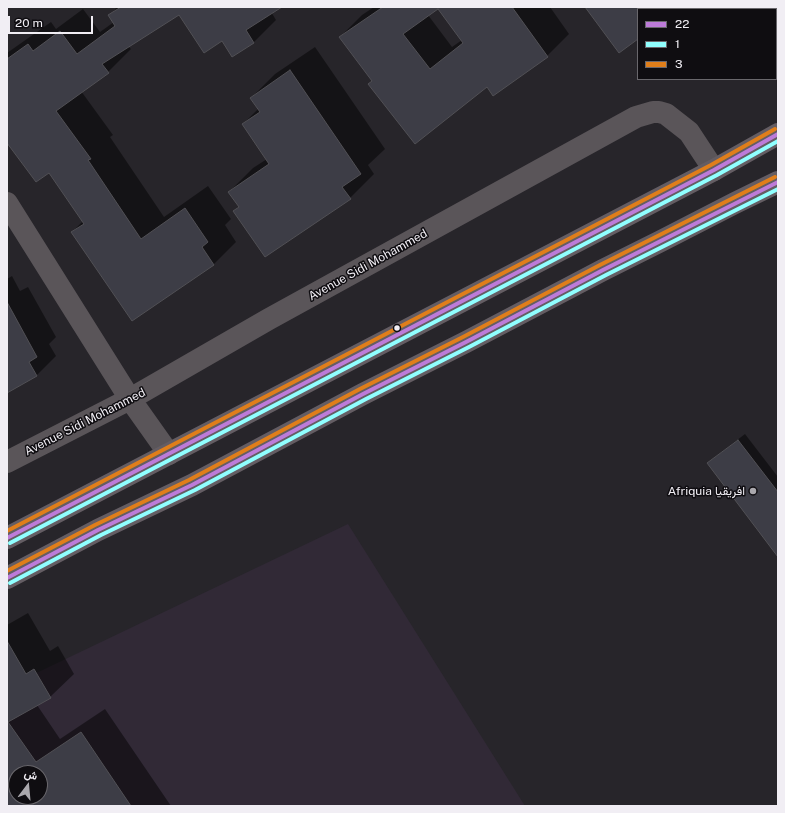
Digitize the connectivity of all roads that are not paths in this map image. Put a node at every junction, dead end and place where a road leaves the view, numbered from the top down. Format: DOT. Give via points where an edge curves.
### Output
graph roads {
  1 [pos="778,134"];
  2 [pos="714,170"];
  3 [pos="778,182"];
  4 [pos="7,203"];
  5 [pos="130,399"];
  6 [pos="169,454"];
  7 [pos="7,462"];
  8 [pos="7,538"];
  9 [pos="7,578"];
  1 -- 2 [label="main road"];
  2 -- 5 [label="street, Avenue Sidi Mohammed" via="689,132 666,114 652,112 636,117 269,319"];
  2 -- 6 [label="main road"];
  3 -- 9 [label="main road"];
  4 -- 5 [label="street"];
  5 -- 6 [label="street"];
  5 -- 7 [label="street, Avenue Sidi Mohammed"];
  6 -- 8 [label="main road"];
}
